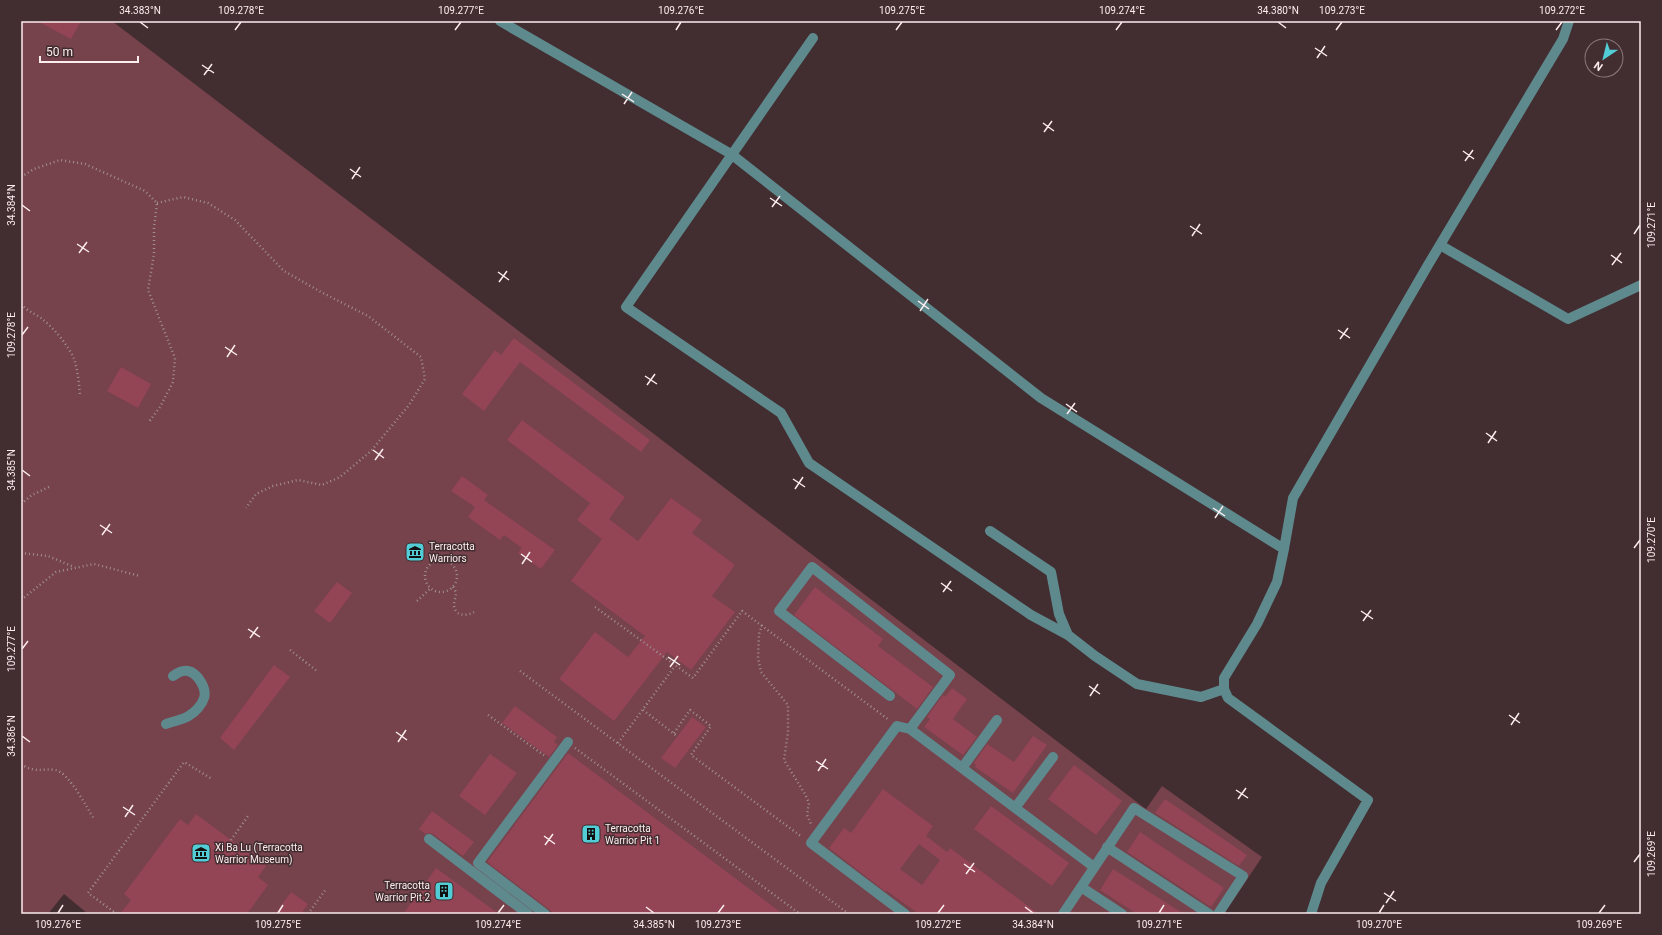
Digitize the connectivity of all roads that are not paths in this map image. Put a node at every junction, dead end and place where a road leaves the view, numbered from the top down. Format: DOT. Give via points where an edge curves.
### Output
graph roads {
  1 [pos="500,21"];
  2 [pos="1570,21"];
  3 [pos="813,38"];
  4 [pos="731,154"];
  5 [pos="1440,245"];
  6 [pos="1641,286"];
  7 [pos="990,531"];
  8 [pos="1284,549"];
  9 [pos="1068,634"];
  10 [pos="173,676"];
  11 [pos="1224,689"];
  12 [pos="890,696"];
  13 [pos="997,720"];
  14 [pos="166,724"];
  15 [pos="910,729"];
  16 [pos="568,742"];
  17 [pos="1053,757"];
  18 [pos="962,768"];
  19 [pos="1015,808"];
  20 [pos="429,839"];
  21 [pos="1107,847"];
  22 [pos="1094,867"];
  23 [pos="1080,887"];
  24 [pos="528,914"];
  25 [pos="545,914"];
  26 [pos="905,914"];
  27 [pos="1063,914"];
  28 [pos="1122,914"];
  29 [pos="1209,914"];
  30 [pos="1218,914"];
  31 [pos="1311,914"];
  1 -- 4 [label="street"];
  2 -- 5 [label="street" via="1563,39"];
  3 -- 4 [label="street"];
  4 -- 8 [label="street" via="1041,398"];
  4 -- 9 [label="street" via="626,307 781,413 809,463 1031,615"];
  5 -- 6 [label="street" via="1568,319"];
  5 -- 8 [label="street" via="1293,498"];
  7 -- 9 [label="street" via="1051,572 1059,614"];
  8 -- 11 [label="street" via="1277,582 1257,624 1224,678"];
  9 -- 11 [label="street" via="1137,684 1201,697"];
  10 -- 14 [label="street" via="188,671 197,676 203,687 204,698 189,716"];
  11 -- 31 [label="street" via="1228,698 1368,800 1321,883"];
  12 -- 15 [label="street" via="779,611 812,567 950,675"];
  13 -- 18 [label="street"];
  15 -- 18 [label="street"];
  15 -- 26 [label="street" via="897,726 811,844"];
  16 -- 25 [label="street" via="478,863"];
  17 -- 19 [label="street"];
  18 -- 19 [label="street"];
  19 -- 22 [label="street"];
  20 -- 24 [label="street"];
  21 -- 22 [label="street"];
  21 -- 29 [label="street"];
  21 -- 30 [label="street" via="1134,808 1243,876"];
  22 -- 23 [label="street"];
  23 -- 27 [label="street"];
  23 -- 28 [label="street"];
}
